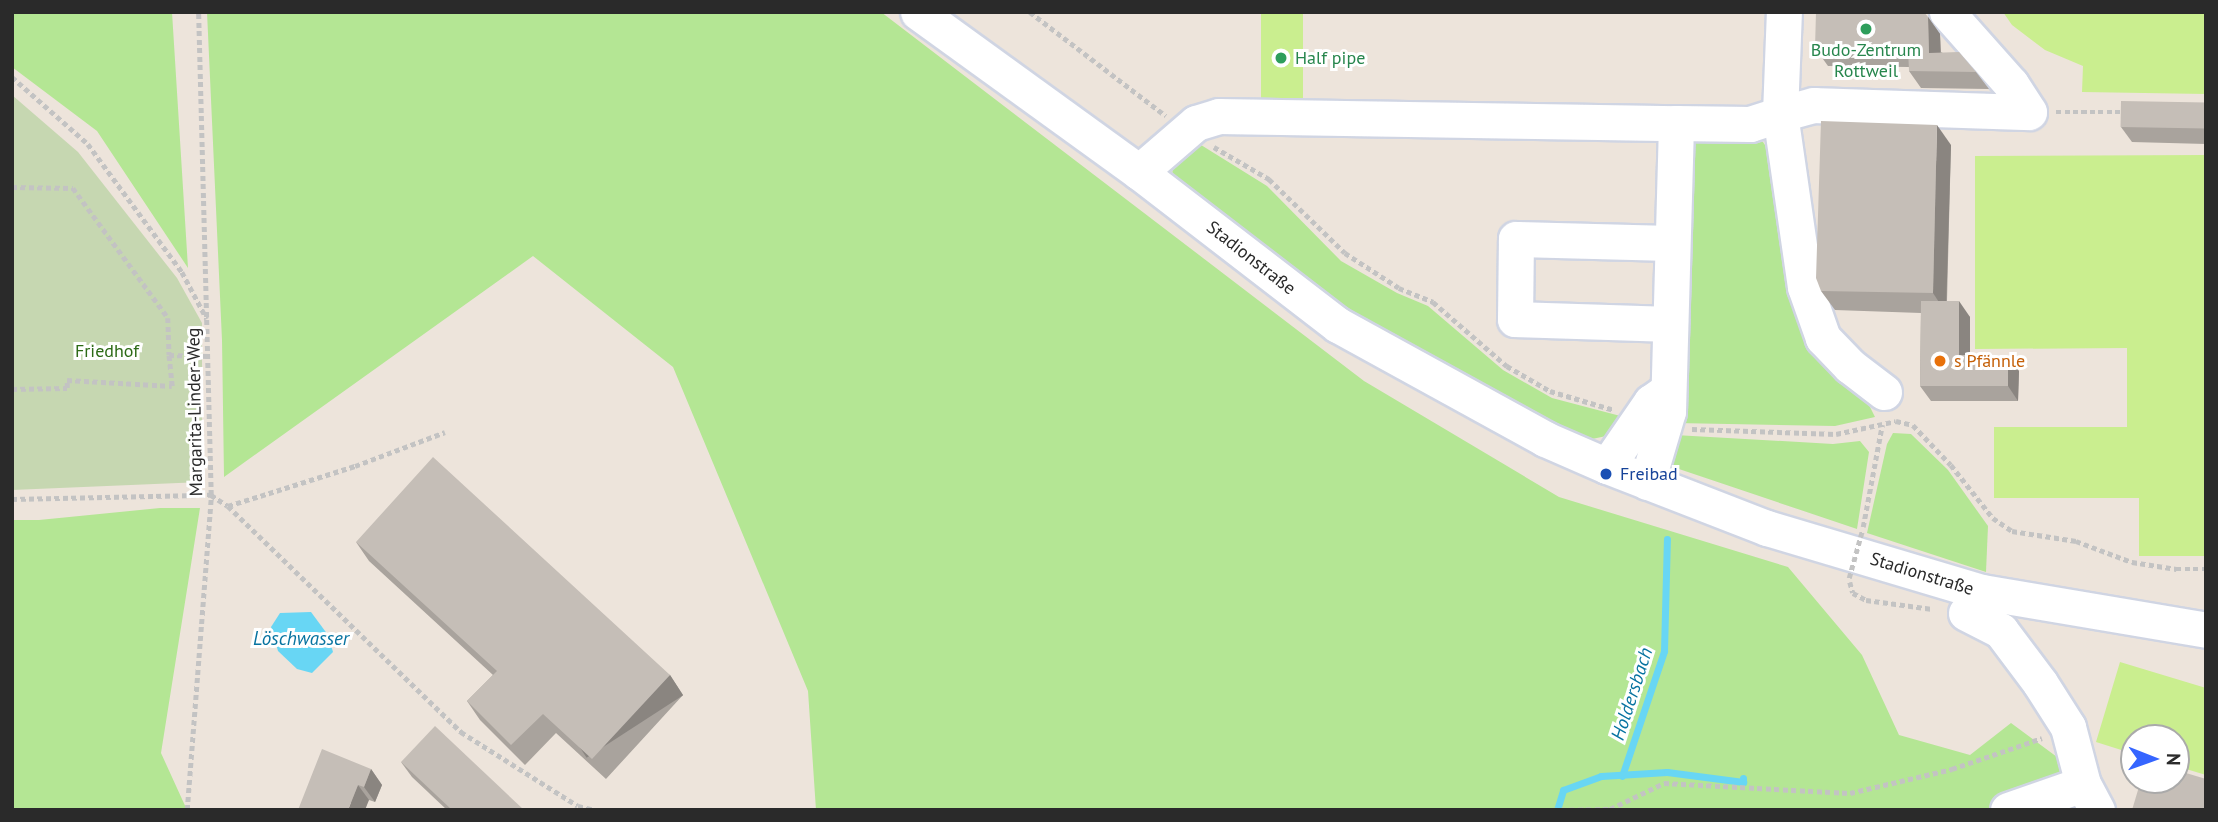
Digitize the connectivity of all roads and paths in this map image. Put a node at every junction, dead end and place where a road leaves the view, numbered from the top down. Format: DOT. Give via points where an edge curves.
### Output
graph roads {
  1 [pos="198,12"];
  2 [pos="918,12"];
  3 [pos="1030,12"];
  4 [pos="1784,12"];
  5 [pos="1947,12"];
  6 [pos="12,77"];
  7 [pos="2029,112"];
  8 [pos="2126,112"];
  9 [pos="1780,114"];
  10 [pos="1676,123"];
  11 [pos="1186,130"];
  12 [pos="1139,172"];
  13 [pos="12,187"];
  14 [pos="1672,243"];
  15 [pos="209,323"];
  16 [pos="1670,324"];
  17 [pos="169,355"];
  18 [pos="209,356"];
  19 [pos="12,389"];
  20 [pos="1883,409"];
  21 [pos="1653,422"];
  22 [pos="445,432"];
  23 [pos="1606,466"];
  24 [pos="1647,482"];
  25 [pos="211,495"];
  26 [pos="12,499"];
  27 [pos="228,506"];
  28 [pos="2206,569"];
  29 [pos="1966,613"];
  30 [pos="2206,630"];
  31 [pos="2068,727"];
  32 [pos="2090,797"];
  33 [pos="1545,809"];
  34 [pos="187,810"];
  35 [pos="595,810"];
  36 [pos="2008,810"];
  1 -- 15 [label="path, Margarita-Linder-Weg"];
  2 -- 12 [label="street, Stadionstraße"];
  3 -- 11 [label="path"];
  4 -- 9 [label="street"];
  5 -- 7 [label="street"];
  6 -- 15 [label="path" via="88,144 182,272"];
  7 -- 8 [label="path"];
  7 -- 9 [label="street" via="1814,105"];
  9 -- 10 [label="street" via="1750,124"];
  9 -- 20 [label="street" via="1805,287 1823,338"];
  10 -- 11 [label="street" via="1219,116"];
  10 -- 14 [label="street"];
  11 -- 12 [label="street"];
  11 -- 21 [label="path" via="1269,179 1345,253 1399,288 1433,302 1507,366 1550,391"];
  12 -- 23 [label="street, Stadionstraße" via="1338,325 1545,439"];
  13 -- 17 [label="path" via="73,188 169,318"];
  14 -- 16 [label="street"];
  14 -- 16 [label="street" via="1516,240 1515,319"];
  15 -- 18 [label="path, Margarita-Linder-Weg"];
  16 -- 21 [label="street" via="1667,391 1651,402"];
  17 -- 18 [label="path"];
  17 -- 19 [label="path" via="172,386 68,380 67,388"];
  18 -- 25 [label="path, Margarita-Linder-Weg"];
  20 -- 21 [label="path" via="1836,434"];
  20 -- 28 [label="path" via="1896,421 1913,425 1993,518 2012,531 2076,541 2132,562"];
  20 -- 29 [label="path, bridge" via="1849,578 1853,593 1866,600"];
  21 -- 23 [label="street"];
  21 -- 24 [label="street"];
  22 -- 27 [label="path"];
  23 -- 24 [label="street, Stadionstraße"];
  24 -- 30 [label="street, Stadionstraße" via="1767,528 1982,592"];
  25 -- 26 [label="path"];
  25 -- 27 [label="path"];
  25 -- 34 [label="path, Margarita-Linder-Weg"];
  27 -- 35 [label="path" via="461,732 578,806"];
  29 -- 31 [label="street" via="2001,631"];
  31 -- 32 [label="street"];
  31 -- 33 [label="path" via="1952,769 1850,793 1664,783 1610,809"];
  32 -- 36 [label="street"];
}
